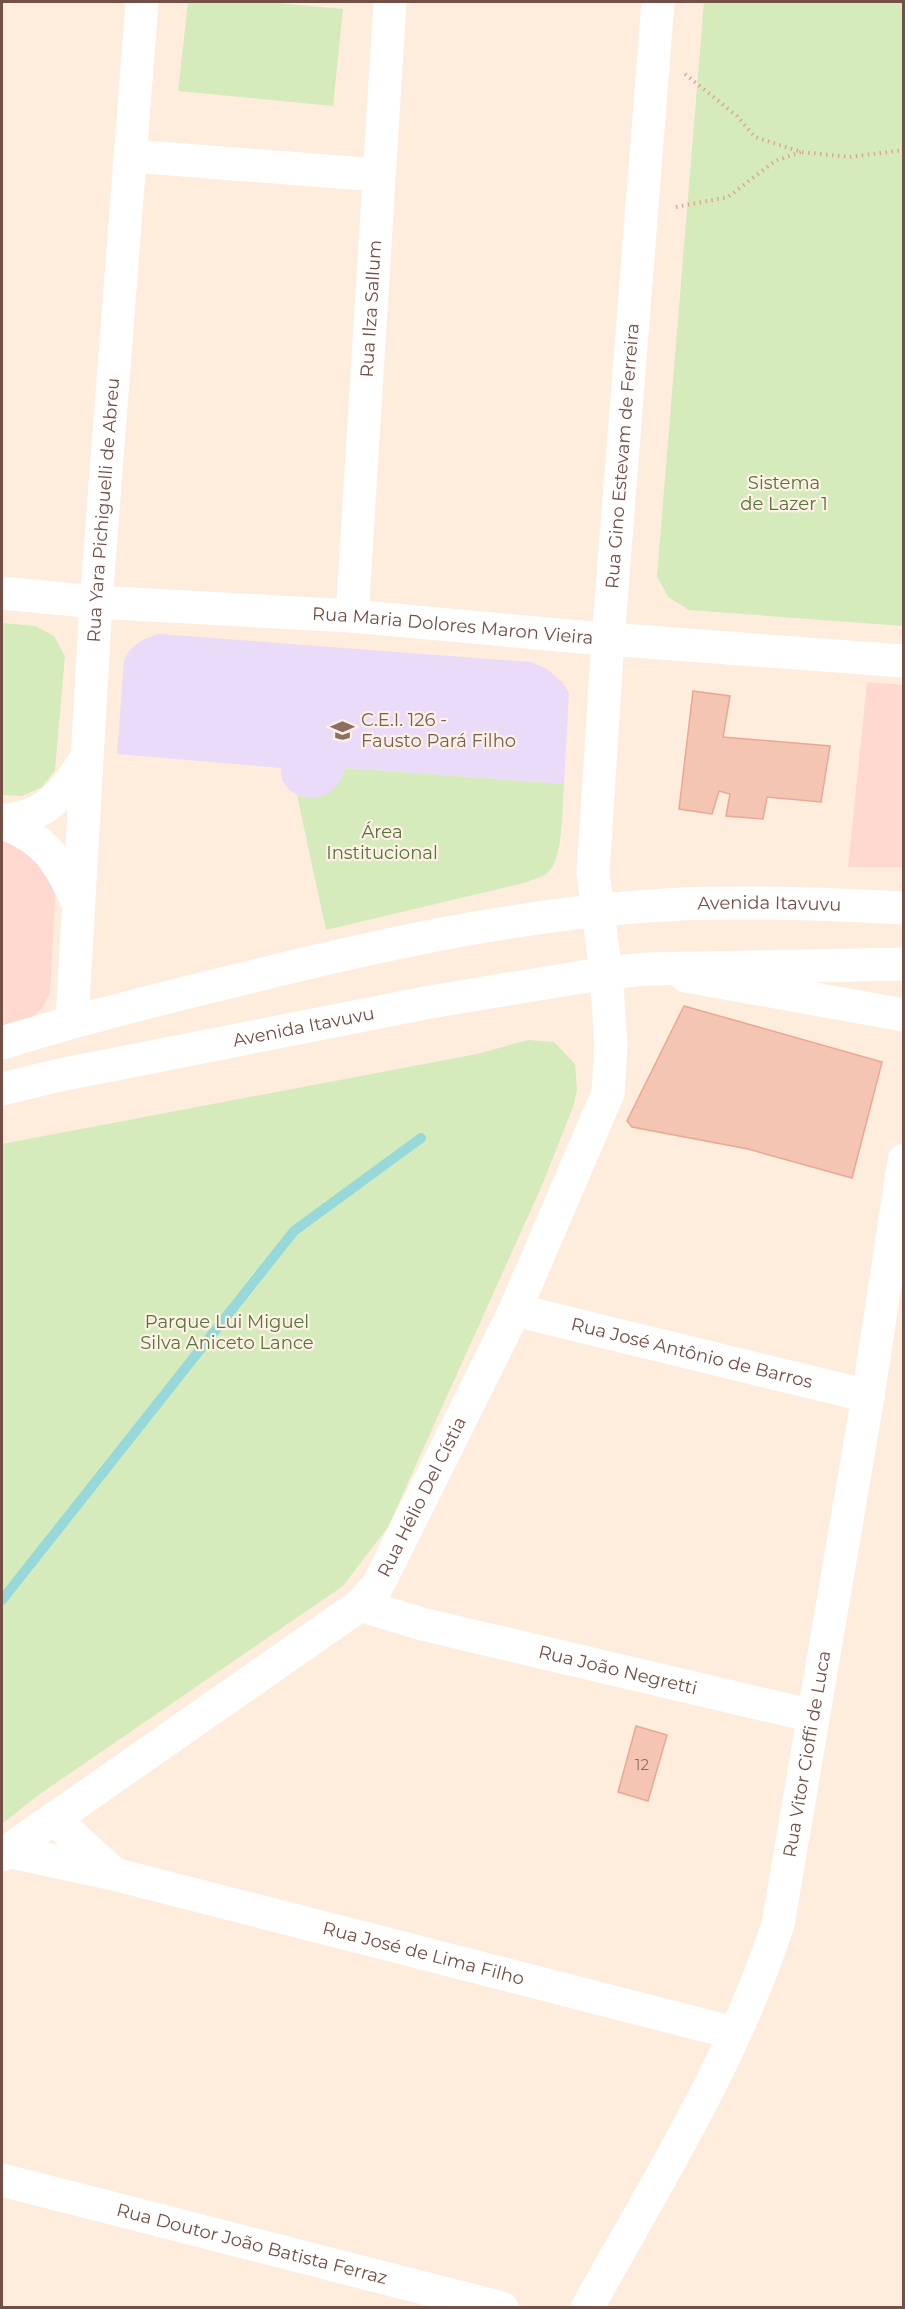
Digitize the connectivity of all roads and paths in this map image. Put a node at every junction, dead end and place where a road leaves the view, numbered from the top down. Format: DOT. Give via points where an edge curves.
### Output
graph roads {
  1 [pos="142,2"];
  2 [pos="390,2"];
  3 [pos="658,2"];
  4 [pos="654,49"];
  5 [pos="903,150"];
  6 [pos="801,152"];
  7 [pos="132,156"];
  8 [pos="378,175"];
  9 [pos="642,208"];
  10 [pos="2,593"];
  11 [pos="96,602"];
  12 [pos="352,616"];
  13 [pos="608,639"];
  14 [pos="903,661"];
  15 [pos="88,754"];
  16 [pos="2,821"];
  17 [pos="77,901"];
  18 [pos="903,908"];
  19 [pos="598,912"];
  20 [pos="903,964"];
  21 [pos="646,969"];
  22 [pos="606,973"];
  23 [pos="903,1015"];
  24 [pos="72,1021"];
  25 [pos="2,1043"];
  26 [pos="2,1081"];
  27 [pos="2,1089"];
  28 [pos="903,1160"];
  29 [pos="515,1310"];
  30 [pos="868,1396"];
  31 [pos="369,1595"];
  32 [pos="813,1716"];
  33 [pos="54,1819"];
  34 [pos="4,1853"];
  35 [pos="114,1874"];
  36 [pos="734,2033"];
  37 [pos="2,2180"];
  38 [pos="502,2307"];
  39 [pos="587,2307"];
  1 -- 7 [label="street, Rua Yara Pichiguelli de Abreu"];
  2 -- 8 [label="street, Rua Ilza Sallum"];
  3 -- 4 [label="street, Rua Gino Estevam de Ferreira"];
  4 -- 6 [label="path" via="737,116 755,137"];
  4 -- 9 [label="street, Rua Gino Estevam de Ferreira"];
  5 -- 6 [label="path" via="849,157"];
  6 -- 9 [label="path" via="775,161 728,197 672,208"];
  7 -- 8 [label="street"];
  7 -- 11 [label="street, Rua Yara Pichiguelli de Abreu"];
  8 -- 12 [label="street, Rua Ilza Sallum"];
  9 -- 13 [label="street, Rua Gino Estevam de Ferreira"];
  10 -- 11 [label="street, Rua Maria Dolores Maron Vieira"];
  11 -- 12 [label="street, Rua Maria Dolores Maron Vieira"];
  11 -- 15 [label="street, Rua Yara Pichiguelli de Abreu"];
  12 -- 13 [label="street, Rua Maria Dolores Maron Vieira"];
  13 -- 14 [label="street, Rua Maria Dolores Maron Vieira"];
  13 -- 19 [label="street, Rua Gino Estevam de Ferreira" via="593,873"];
  15 -- 16 [label="street" via="69,785 47,808 31,816"];
  15 -- 17 [label="street, Rua Yara Pichiguelli de Abreu"];
  16 -- 17 [label="street" via="39,841 56,858"];
  17 -- 24 [label="street, Rua Yara Pichiguelli de Abreu"];
  18 -- 19 [label="street, Avenida Itavuvu" via="709,903"];
  19 -- 22 [label="street"];
  19 -- 24 [label="street, Avenida Itavuvu" via="472,927 360,950"];
  20 -- 21 [label="street, Avenida Itavuvu"];
  21 -- 22 [label="street, Avenida Itavuvu"];
  21 -- 23 [label="street"];
  22 -- 27 [label="street, Avenida Itavuvu" via="418,1005"];
  22 -- 29 [label="street, Rua Hélio Del Cístia" via="611,1044 608,1093"];
  24 -- 25 [label="street, Avenida Itavuvu"];
  24 -- 26 [label="street" via="49,1056"];
  28 -- 30 [label="street, Rua Vitor Cioffi de Luca"];
  29 -- 30 [label="street, Rua José Antônio de Barros"];
  29 -- 31 [label="street, Rua Hélio Del Cístia"];
  30 -- 32 [label="street, Rua Vitor Cioffi de Luca"];
  31 -- 32 [label="street, Rua João Negretti" via="422,1624"];
  31 -- 33 [label="street, Rua Hélio Del Cístia"];
  32 -- 36 [label="street, Rua Vitor Cioffi de Luca" via="778,1924 760,1980"];
  33 -- 34 [label="street, Rua Hélio Del Cístia"];
  33 -- 35 [label="street, Rua José de Lima Filho"];
  34 -- 35 [label="street, Rua José de Lima Filho"];
  35 -- 36 [label="street, Rua José de Lima Filho"];
  36 -- 39 [label="street, Rua Vitor Cioffi de Luca" via="707,2091"];
  37 -- 38 [label="street, Rua Doutor João Batista Ferraz"];
}
